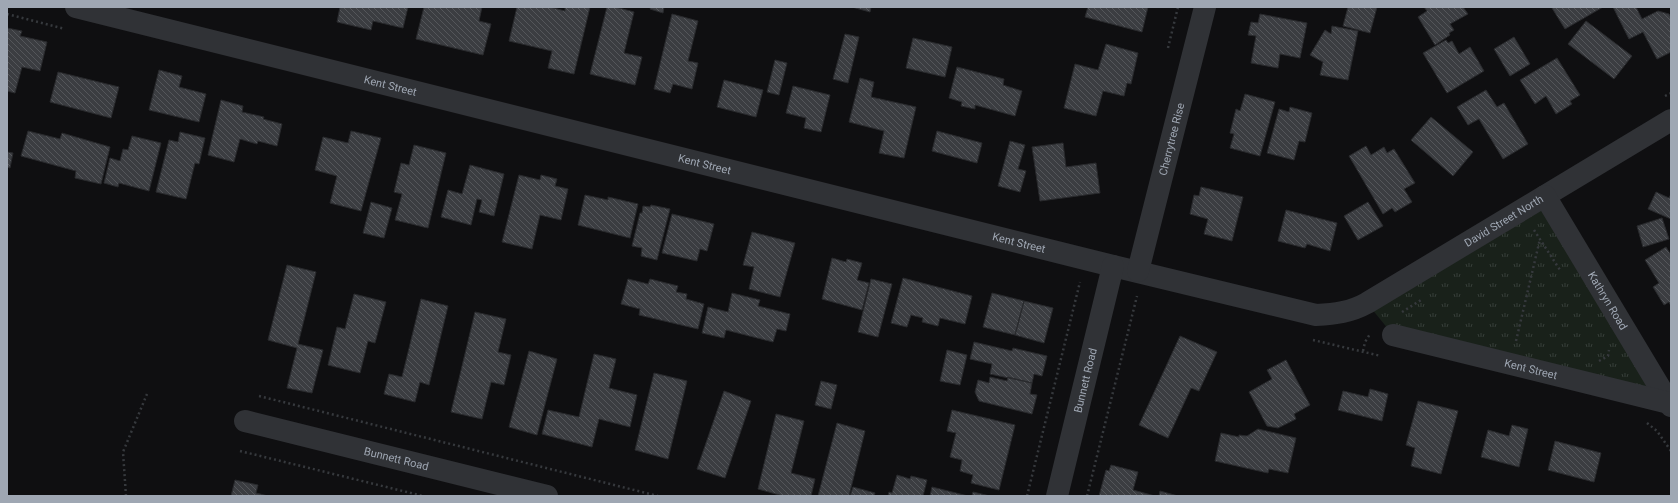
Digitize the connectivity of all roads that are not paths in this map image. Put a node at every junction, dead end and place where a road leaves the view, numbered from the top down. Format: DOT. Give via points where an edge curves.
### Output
graph roads {
  1 [pos="76,7"];
  2 [pos="1205,7"];
  3 [pos="1671,120"];
  4 [pos="1545,196"];
  5 [pos="1113,266"];
  6 [pos="1138,272"];
  7 [pos="1334,314"];
  8 [pos="1393,335"];
  9 [pos="1670,404"];
  10 [pos="245,421"];
  11 [pos="547,496"];
  12 [pos="1058,496"];
  1 -- 5 [label="street, Kent Street"];
  2 -- 6 [label="street, Cherrytree Rise"];
  3 -- 4 [label="street, David Street North"];
  4 -- 7 [label="street, David Street North" via="1368,303"];
  4 -- 9 [label="street, Kathryn Road"];
  5 -- 6 [label="street, Kent Street"];
  5 -- 12 [label="street, Bunnett Road"];
  6 -- 7 [label="street, Kent Street" via="1297,311"];
  8 -- 9 [label="street, Kent Street"];
  10 -- 11 [label="street, Bunnett Road"];
}
